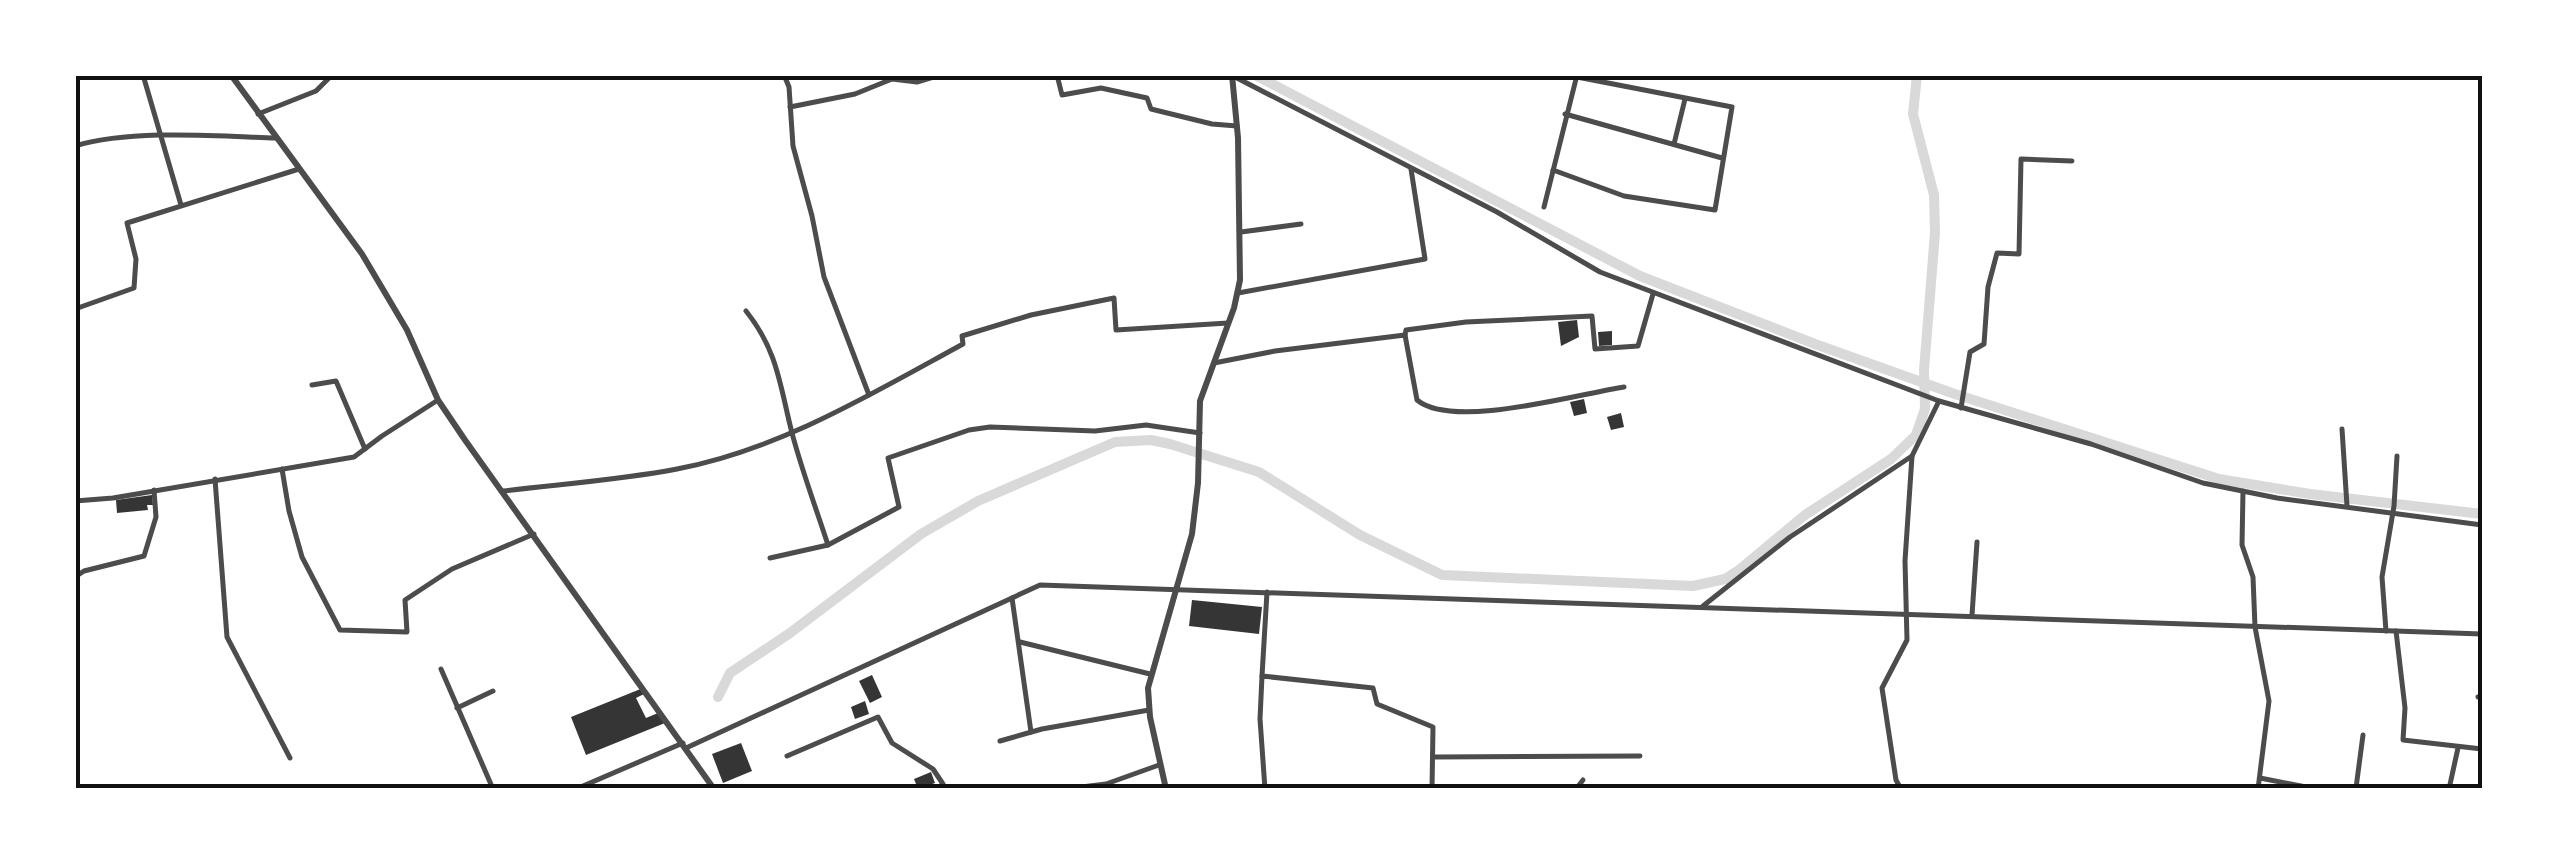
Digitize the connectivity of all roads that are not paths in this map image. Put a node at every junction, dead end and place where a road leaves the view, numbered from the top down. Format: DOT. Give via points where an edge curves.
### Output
graph roads {
  1 [pos="142,75"];
  2 [pos="230,75"];
  3 [pos="332,75"];
  4 [pos="784,75"];
  5 [pos="940,75"];
  6 [pos="1056,75"];
  7 [pos="1232,75"];
  8 [pos="1577,76"];
  9 [pos="1685,98"];
  10 [pos="790,107"];
  11 [pos="258,114"];
  12 [pos="1565,114"];
  13 [pos="1237,126"];
  14 [pos="159,137"];
  15 [pos="276,138"];
  16 [pos="1674,144"];
  17 [pos="75,146"];
  18 [pos="1722,158"];
  19 [pos="2072,161"];
  20 [pos="299,169"];
  21 [pos="1411,169"];
  22 [pos="1552,170"];
  23 [pos="181,205"];
  24 [pos="1544,207"];
  25 [pos="1301,224"];
  26 [pos="1240,232"];
  27 [pos="1238,293"];
  28 [pos="1652,294"];
  29 [pos="75,309"];
  30 [pos="746,311"];
  31 [pos="1228,323"];
  32 [pos="1405,335"];
  33 [pos="1212,364"];
  34 [pos="312,384"];
  35 [pos="1624,388"];
  36 [pos="869,395"];
  37 [pos="438,400"];
  38 [pos="1939,401"];
  39 [pos="1962,408"];
  40 [pos="2342,429"];
  41 [pos="792,432"];
  42 [pos="1200,433"];
  43 [pos="365,449"];
  44 [pos="1912,456"];
  45 [pos="2396,456"];
  46 [pos="282,469"];
  47 [pos="215,479"];
  48 [pos="154,490"];
  49 [pos="500,491"];
  50 [pos="2243,491"];
  51 [pos="75,500"];
  52 [pos="2347,504"];
  53 [pos="2394,505"];
  54 [pos="2482,525"];
  55 [pos="534,534"];
  56 [pos="1976,542"];
  57 [pos="828,545"];
  58 [pos="770,558"];
  59 [pos="75,577"];
  60 [pos="1176,590"];
  61 [pos="1267,592"];
  62 [pos="1012,598"];
  63 [pos="1700,608"];
  64 [pos="1908,614"];
  65 [pos="1972,614"];
  66 [pos="2255,626"];
  67 [pos="2386,631"];
  68 [pos="2396,631"];
  69 [pos="2482,634"];
  70 [pos="1020,642"];
  71 [pos="441,668"];
  72 [pos="1150,674"];
  73 [pos="1262,676"];
  74 [pos="493,691"];
  75 [pos="458,708"];
  76 [pos="1149,710"];
  77 [pos="1031,732"];
  78 [pos="2364,735"];
  79 [pos="1000,742"];
  80 [pos="684,746"];
  81 [pos="2458,748"];
  82 [pos="2482,749"];
  83 [pos="787,756"];
  84 [pos="1640,756"];
  85 [pos="1435,757"];
  86 [pos="290,758"];
  87 [pos="1159,766"];
  88 [pos="2260,778"];
  89 [pos="1582,780"];
  90 [pos="2306,787"];
  91 [pos="493,789"];
  92 [pos="576,789"];
  93 [pos="714,789"];
  94 [pos="936,789"];
  95 [pos="1065,789"];
  96 [pos="1166,789"];
  97 [pos="1265,789"];
  98 [pos="1432,789"];
  99 [pos="1576,789"];
  100 [pos="1901,789"];
  101 [pos="2258,789"];
  102 [pos="2368,789"];
  103 [pos="2450,789"];
  1 -- 14 [label="street"];
  2 -- 11 [label="street"];
  3 -- 11 [label="street" via="316,91"];
  4 -- 10 [label="street"];
  5 -- 10 [label="street" via="918,82 892,79"];
  6 -- 13 [label="street" via="1062,95 1100,88 1147,98 1151,108 1184,119"];
  7 -- 13 [label="street"];
  7 -- 21 [label="street"];
  8 -- 9 [label="street"];
  8 -- 12 [label="street"];
  9 -- 16 [label="street"];
  9 -- 18 [label="street" via="1732,107"];
  10 -- 36 [label="street" via="792,146 824,277"];
  11 -- 15 [label="street"];
  12 -- 16 [label="street"];
  12 -- 22 [label="street"];
  13 -- 26 [label="street"];
  14 -- 15 [label="street"];
  14 -- 17 [label="street"];
  14 -- 23 [label="street"];
  15 -- 20 [label="street"];
  16 -- 18 [label="street"];
  18 -- 22 [label="street" via="1715,210 1624,196"];
  19 -- 39 [label="street" via="2021,159 2019,254 1997,253 1984,344 1970,352"];
  20 -- 23 [label="street"];
  20 -- 37 [label="street" via="362,254"];
  21 -- 27 [label="street" via="1425,259"];
  21 -- 28 [label="street"];
  22 -- 24 [label="street"];
  23 -- 29 [label="street" via="126,223 136,259 134,288"];
  25 -- 26 [label="street"];
  26 -- 27 [label="street"];
  27 -- 31 [label="street"];
  28 -- 32 [label="street" via="1638,346 1595,349 1592,316 1441,324"];
  28 -- 38 [label="street"];
  30 -- 41 [label="street" via="774,358"];
  31 -- 33 [label="street"];
  31 -- 36 [label="street" via="1116,330 1114,298 962,336 963,344"];
  32 -- 33 [label="street"];
  32 -- 35 [label="street" via="1417,400 1426,406 1482,413"];
  33 -- 42 [label="street" via="1200,401"];
  34 -- 43 [label="street" via="336,380"];
  36 -- 41 [label="street"];
  37 -- 43 [label="street"];
  37 -- 49 [label="street"];
  38 -- 39 [label="street"];
  38 -- 44 [label="street"];
  39 -- 50 [label="street"];
  40 -- 52 [label="street"];
  41 -- 49 [label="street" via="680,469"];
  41 -- 57 [label="street"];
  42 -- 57 [label="street" via="1146,425 970,430 888,458 900,506"];
  42 -- 60 [label="street" via="1192,534"];
  43 -- 46 [label="street" via="354,458"];
  44 -- 63 [label="street" via="1790,537"];
  44 -- 64 [label="street"];
  45 -- 53 [label="street"];
  46 -- 47 [label="street"];
  46 -- 55 [label="street" via="302,557 340,630 408,632 405,600 452,569"];
  47 -- 48 [label="street"];
  47 -- 86 [label="street" via="228,637"];
  48 -- 51 [label="street"];
  48 -- 59 [label="street" via="156,517 144,556"];
  49 -- 55 [label="street"];
  50 -- 52 [label="street"];
  50 -- 66 [label="street" via="2242,544 2253,577"];
  52 -- 53 [label="street"];
  53 -- 54 [label="street"];
  53 -- 67 [label="street" via="2382,577"];
  55 -- 80 [label="street"];
  56 -- 65 [label="street"];
  57 -- 58 [label="street"];
  60 -- 61 [label="street"];
  60 -- 62 [label="street" via="1040,585"];
  60 -- 72 [label="street"];
  61 -- 63 [label="street"];
  61 -- 73 [label="street"];
  62 -- 70 [label="street"];
  62 -- 80 [label="street"];
  63 -- 64 [label="street"];
  64 -- 65 [label="street"];
  64 -- 100 [label="street" via="1907,640 1882,688"];
  65 -- 66 [label="street"];
  66 -- 67 [label="street"];
  66 -- 88 [label="street" via="2269,702"];
  67 -- 68 [label="street"];
  68 -- 69 [label="street"];
  68 -- 81 [label="street" via="2403,740"];
  70 -- 72 [label="street"];
  70 -- 77 [label="street"];
  71 -- 75 [label="street"];
  72 -- 76 [label="street"];
  73 -- 85 [label="street" via="1373,688 1377,704 1433,727"];
  73 -- 97 [label="street"];
  74 -- 75 [label="street"];
  75 -- 91 [label="street"];
  76 -- 77 [label="street"];
  76 -- 87 [label="street"];
  77 -- 79 [label="street"];
  78 -- 102 [label="street" via="2356,788"];
  80 -- 92 [label="street"];
  80 -- 93 [label="street"];
  81 -- 82 [label="street"];
  81 -- 103 [label="street"];
  83 -- 94 [label="street" via="878,717 892,743 933,769 942,784"];
  84 -- 85 [label="street"];
  85 -- 98 [label="street"];
  87 -- 95 [label="street"];
  87 -- 96 [label="street"];
  88 -- 90 [label="street"];
  88 -- 101 [label="street"];
  89 -- 99 [label="street"];
}
